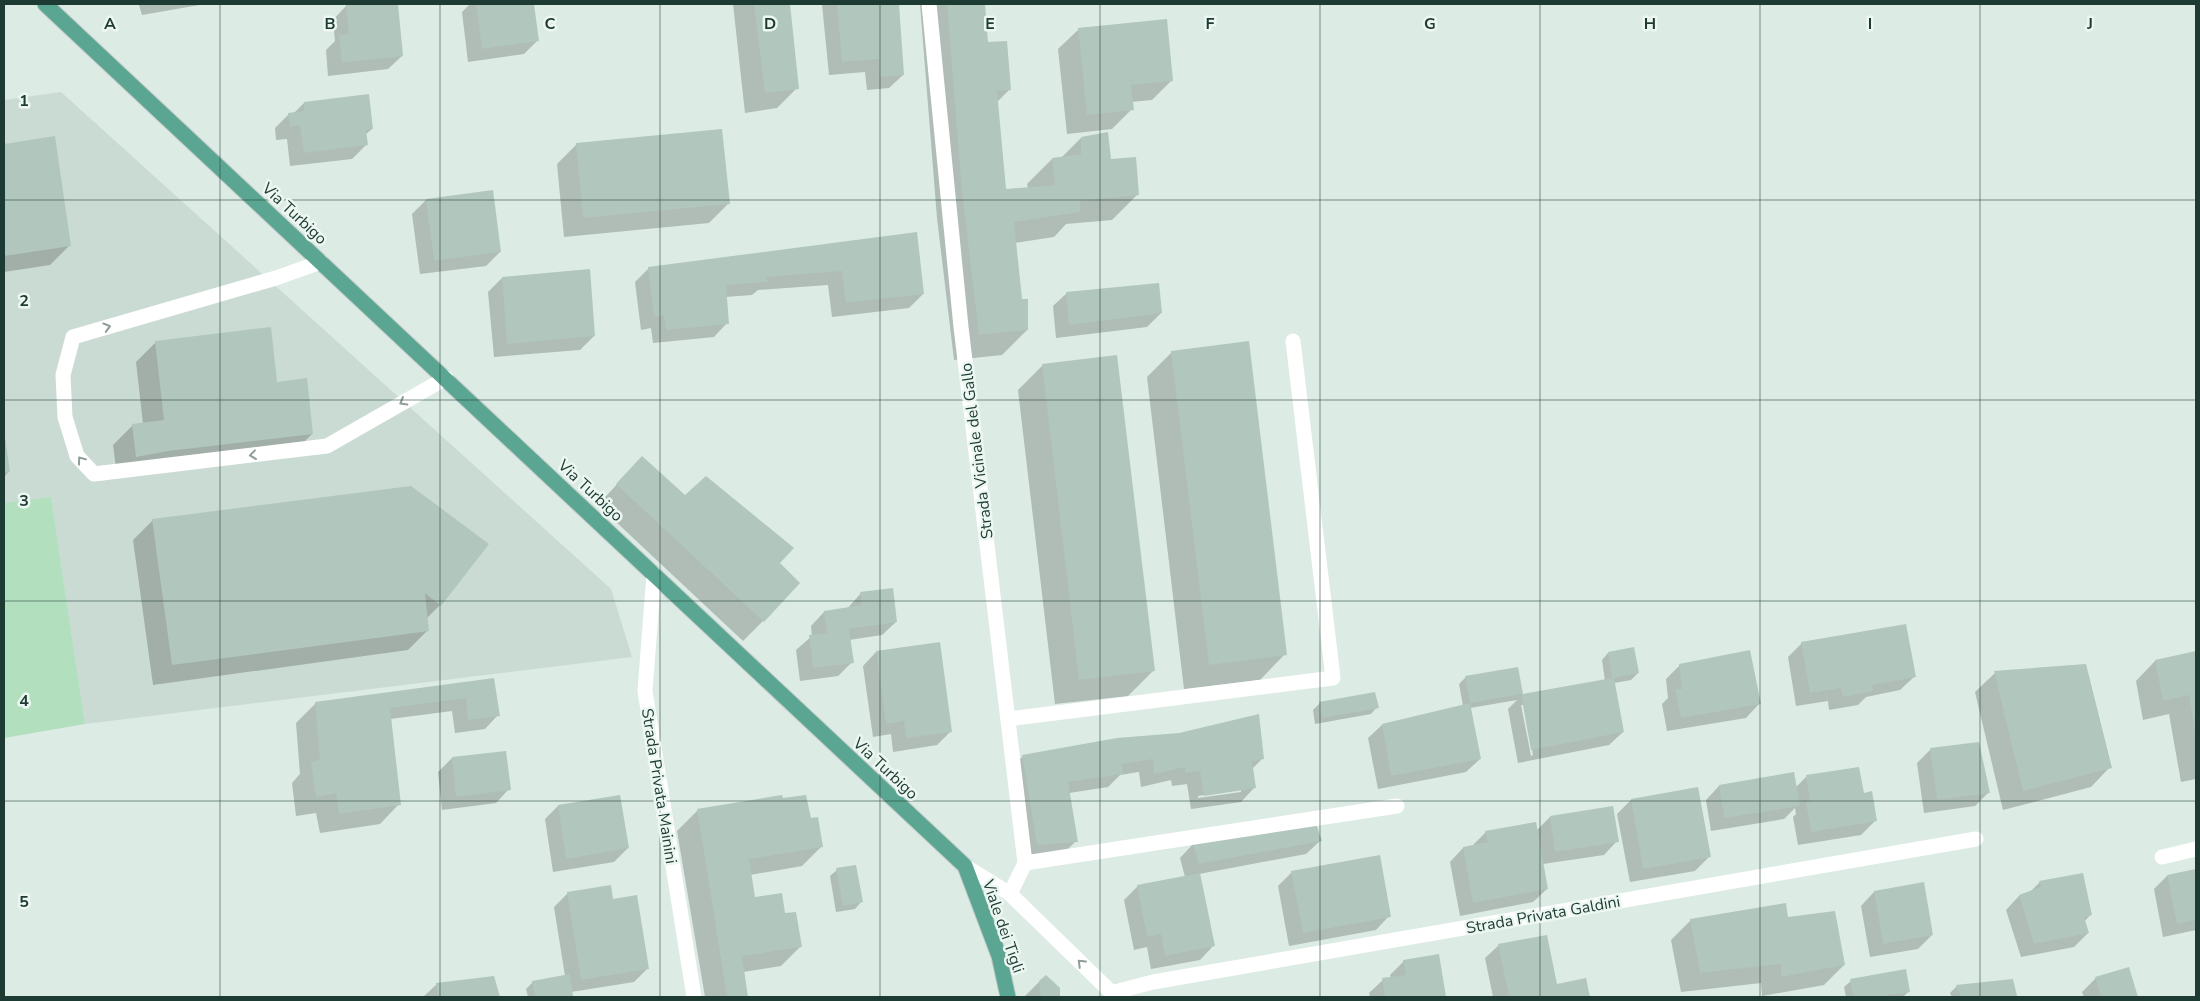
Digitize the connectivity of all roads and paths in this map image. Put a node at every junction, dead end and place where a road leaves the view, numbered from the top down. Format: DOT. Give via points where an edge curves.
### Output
graph roads {
  1 [pos="45,4"];
  2 [pos="929,4"];
  3 [pos="321,262"];
  4 [pos="1293,341"];
  5 [pos="446,378"];
  6 [pos="654,574"];
  7 [pos="1008,719"];
  8 [pos="1397,806"];
  9 [pos="1976,839"];
  10 [pos="2196,848"];
  11 [pos="2162,857"];
  12 [pos="1025,863"];
  13 [pos="965,866"];
  14 [pos="1010,894"];
  15 [pos="1114,995"];
  16 [pos="694,997"];
  17 [pos="1008,997"];
  1 -- 3 [label="main road, Via Turbigo"];
  2 -- 7 [label="street, Strada Vicinale del Gallo" via="961,326"];
  3 -- 5 [label="main road, Via Turbigo"];
  5 -- 3 [label="street, one-way" via="327,446 94,474 77,456 65,417 63,375 73,337"];
  4 -- 7 [label="street" via="1334,678"];
  5 -- 6 [label="main road, Via Turbigo"];
  6 -- 13 [label="main road, Via Turbigo"];
  6 -- 16 [label="street, Strada Privata Mainini" via="644,691"];
  7 -- 12 [label="street, Strada Vicinale del Gallo"];
  8 -- 12 [label="street"];
  9 -- 15 [label="street, Strada Privata Galdini" via="1162,980"];
  10 -- 11 [label="street"];
  12 -- 14 [label="street"];
  13 -- 14 [label="street, Via Turbigo"];
  13 -- 17 [label="main road, Viale dei Tigli" via="999,956"];
  15 -- 14 [label="street, Via Turbigo, one-way"];
}
